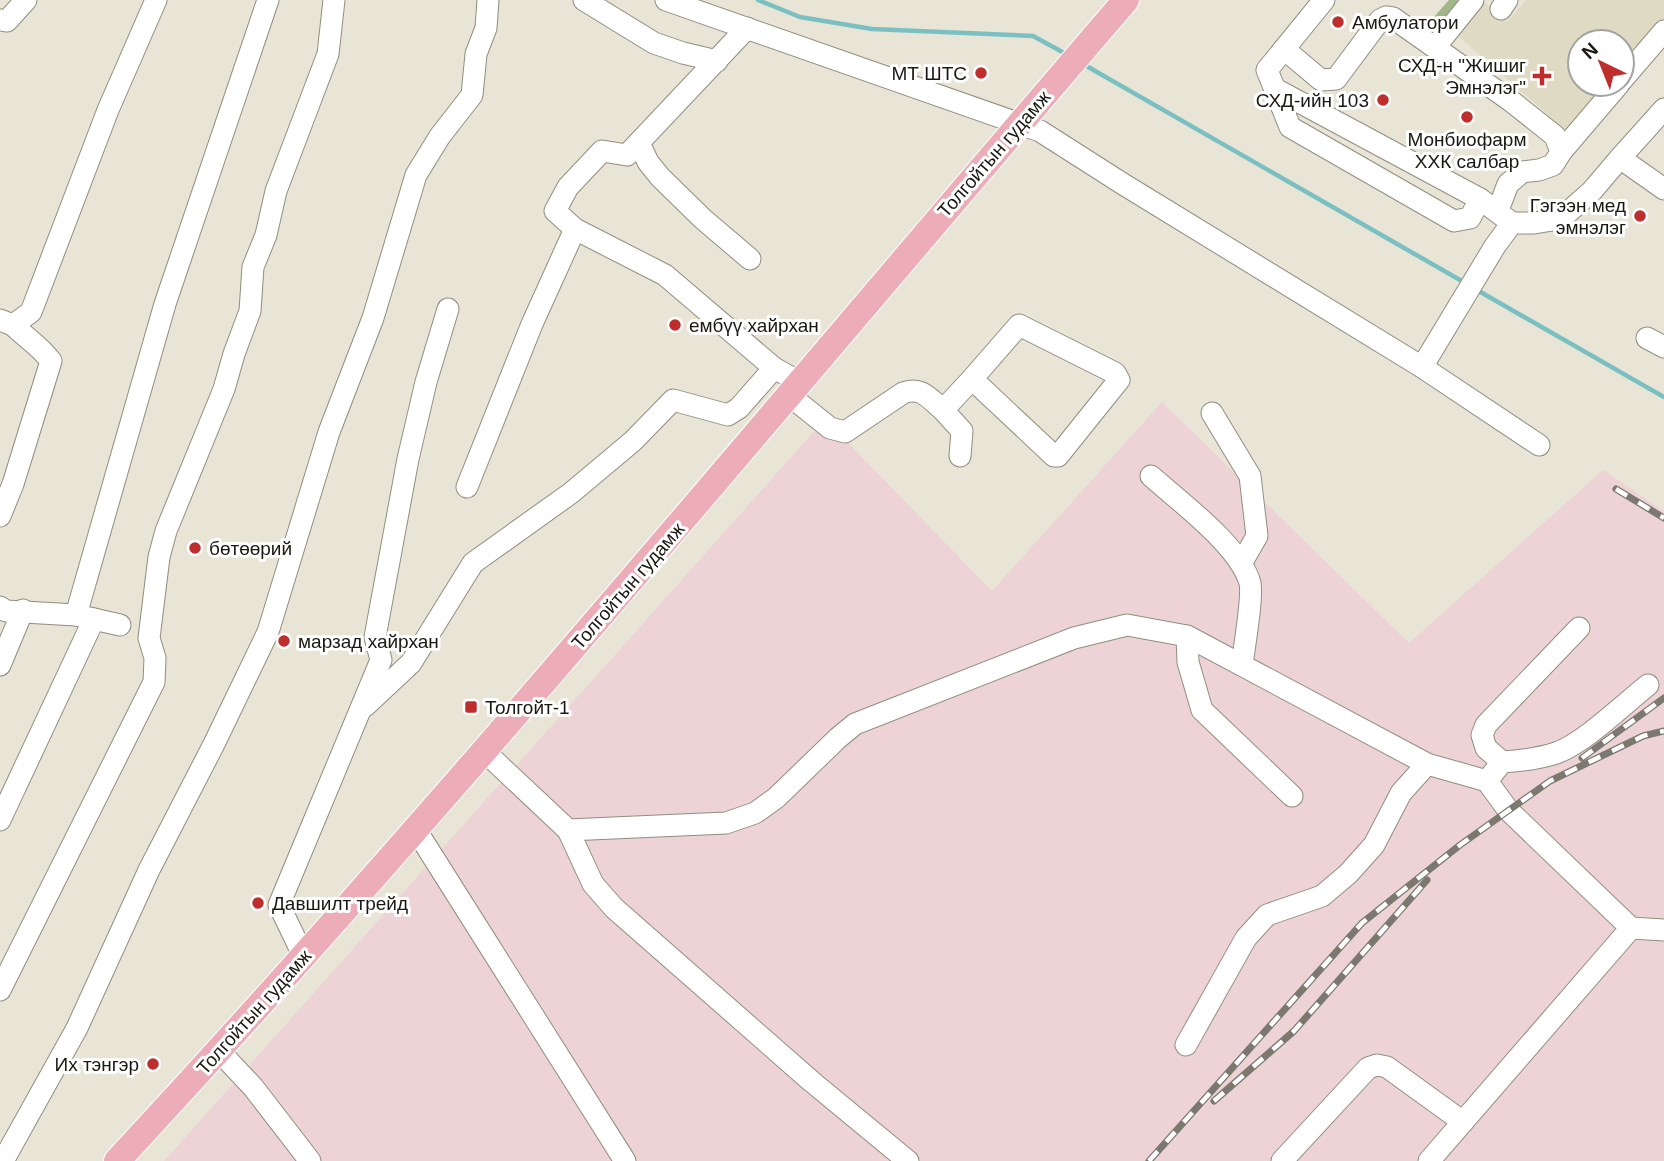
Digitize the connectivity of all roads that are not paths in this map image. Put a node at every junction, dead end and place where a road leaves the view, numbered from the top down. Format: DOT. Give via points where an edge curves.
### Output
graph roads {
  1 [pos="26,0"];
  2 [pos="156,0"];
  3 [pos="268,0"];
  4 [pos="334,0"];
  5 [pos="488,0"];
  6 [pos="584,0"];
  7 [pos="666,0"];
  8 [pos="1126,0"];
  9 [pos="1324,0"];
  10 [pos="1473,0"];
  11 [pos="2,24"];
  12 [pos="747,29"];
  13 [pos="1664,31"];
  14 [pos="1436,46"];
  15 [pos="1283,49"];
  16 [pos="717,61"];
  17 [pos="1636,63"];
  18 [pos="1277,90"];
  19 [pos="1607,98"];
  20 [pos="1664,108"];
  21 [pos="1020,122"];
  22 [pos="639,143"];
  23 [pos="1561,152"];
  24 [pos="1619,158"];
  25 [pos="1664,189"];
  26 [pos="1497,211"];
  27 [pos="575,229"];
  28 [pos="750,259"];
  29 [pos="448,309"];
  30 [pos="7,323"];
  31 [pos="1426,361"];
  32 [pos="774,368"];
  33 [pos="972,379"];
  34 [pos="796,389"];
  35 [pos="943,410"];
  36 [pos="1212,413"];
  37 [pos="1539,445"];
  38 [pos="960,456"];
  39 [pos="1151,476"];
  40 [pos="467,487"];
  41 [pos="0,516"];
  42 [pos="1242,562"];
  43 [pos="0,607"];
  44 [pos="23,610"];
  45 [pos="85,617"];
  46 [pos="120,625"];
  47 [pos="1579,628"];
  48 [pos="1187,636"];
  49 [pos="0,665"];
  50 [pos="1242,665"];
  51 [pos="1648,685"];
  52 [pos="361,710"];
  53 [pos="485,752"];
  54 [pos="1502,762"];
  55 [pos="1427,764"];
  56 [pos="1487,781"];
  57 [pos="1292,796"];
  58 [pos="0,820"];
  59 [pos="416,830"];
  60 [pos="568,830"];
  61 [pos="1630,928"];
  62 [pos="1664,930"];
  63 [pos="304,957"];
  64 [pos="0,990"];
  65 [pos="1186,1045"];
  66 [pos="219,1051"];
  67 [pos="1463,1122"];
  68 [pos="3,1161"];
  69 [pos="117,1161"];
  70 [pos="310,1161"];
  71 [pos="625,1161"];
  72 [pos="908,1161"];
  73 [pos="1282,1161"];
  74 [pos="1429,1161"];
  1 -- 11 [label="street"];
  2 -- 30 [label="street" via="108,110 31,312"];
  3 -- 45 [label="street" via="165,304"];
  4 -- 64 [label="street" via="328,54 276,191 253,267 250,311 159,557 149,638 155,658 154,682"];
  5 -- 68 [label="street" via="472,95 439,136 416,175 373,318 329,432 268,632 149,870 77,1028"];
  6 -- 16 [label="street" via="654,43"];
  7 -- 12 [label="street"];
  8 -- 21 [label="main road, Толгойтын гудамж"];
  9 -- 15 [label="street"];
  10 -- 14 [label="street"];
  12 -- 16 [label="street"];
  12 -- 21 [label="street"];
  13 -- 17 [label="street"];
  14 -- 15 [label="street" via="1387,17 1380,20 1336,79 1329,81 1321,80"];
  14 -- 23 [label="street" via="1555,136"];
  15 -- 18 [label="street" via="1266,70"];
  16 -- 22 [label="street"];
  18 -- 26 [label="street"];
  18 -- 26 [label="street" via="1290,127 1454,221"];
  19 -- 23 [label="street"];
  20 -- 24 [label="street"];
  21 -- 31 [label="street"];
  21 -- 34 [label="main road, Толгойтын гудамж"];
  22 -- 27 [label="street" via="627,155 602,151 568,187 555,211"];
  22 -- 28 [label="street" via="660,177"];
  23 -- 26 [label="street" via="1553,165 1522,172 1508,184"];
  24 -- 25 [label="street"];
  24 -- 26 [label="street" via="1591,192 1553,220 1534,223"];
  26 -- 31 [label="street" via="1495,246"];
  27 -- 32 [label="street" via="665,275"];
  27 -- 40 [label="street" via="531,324"];
  29 -- 52 [label="street" via="408,459 375,637 381,660"];
  30 -- 41 [label="street" via="41,347 51,361"];
  31 -- 37 [label="street"];
  32 -- 34 [label="street"];
  32 -- 52 [label="street" via="728,415 673,400 571,493 473,563 411,663"];
  33 -- 33 [label="street" via="1019,325 1115,373 1119,380 1054,456"];
  33 -- 35 [label="street"];
  34 -- 35 [label="street" via="837,431 854,428 912,390 921,391"];
  34 -- 53 [label="main road, Толгойтын гудамж"];
  35 -- 38 [label="street" via="962,431"];
  36 -- 42 [label="street" via="1250,476 1257,536"];
  39 -- 42 [label="street"];
  42 -- 50 [label="street" via="1251,586"];
  43 -- 44 [label="street"];
  44 -- 45 [label="street"];
  44 -- 49 [label="street"];
  45 -- 46 [label="street"];
  45 -- 58 [label="street"];
  47 -- 54 [label="street" via="1486,725 1482,736 1486,748"];
  48 -- 50 [label="street"];
  48 -- 57 [label="street" via="1188,662 1202,710"];
  48 -- 60 [label="street" via="1128,625 1074,638 872,716 838,738 776,798 755,813 726,823"];
  50 -- 55 [label="street"];
  51 -- 54 [label="street" via="1558,752"];
  52 -- 63 [label="street" via="279,905"];
  53 -- 59 [label="main road, Толгойтын гудамж"];
  53 -- 60 [label="street"];
  54 -- 56 [label="street"];
  55 -- 56 [label="street"];
  55 -- 65 [label="street" via="1401,793 1374,845 1349,874 1322,895 1267,915 1246,937"];
  56 -- 61 [label="street" via="1508,810"];
  59 -- 63 [label="main road, Толгойтын гудамж"];
  59 -- 71 [label="street"];
  60 -- 72 [label="street" via="593,884 614,908"];
  61 -- 62 [label="street"];
  61 -- 67 [label="street"];
  63 -- 66 [label="main road, Толгойтын гудамж"];
  66 -- 69 [label="main road, Толгойтын гудамж"];
  66 -- 70 [label="street"];
  67 -- 73 [label="street" via="1387,1067 1377,1065 1368,1068"];
  67 -- 74 [label="street"];
}
